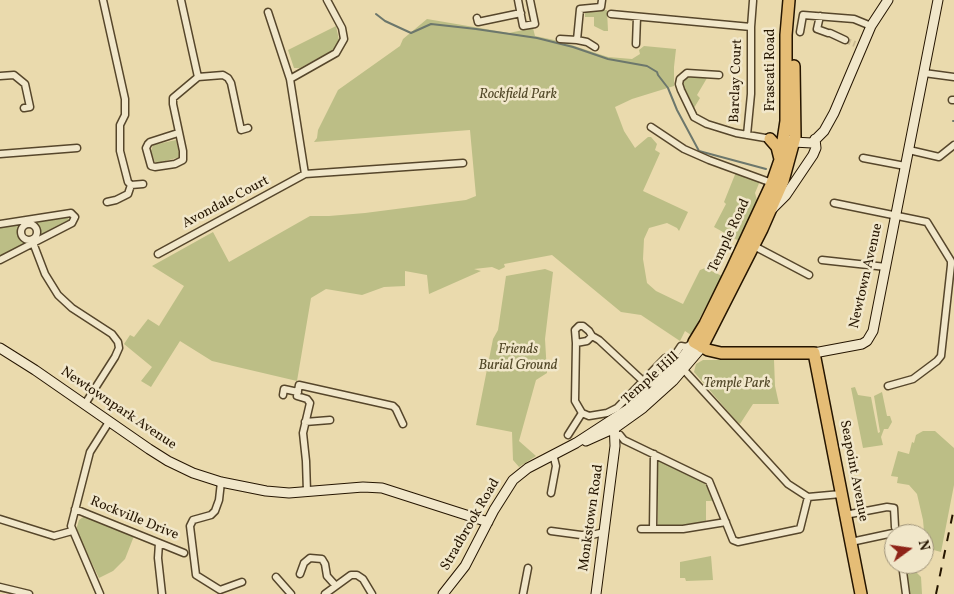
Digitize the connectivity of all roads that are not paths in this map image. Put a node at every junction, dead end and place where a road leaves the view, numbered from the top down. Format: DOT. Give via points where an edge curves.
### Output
graph roads {
  1 [pos="103,0"];
  2 [pos="181,0"];
  3 [pos="327,0"];
  4 [pos="518,0"];
  5 [pos="530,0"];
  6 [pos="602,0"];
  7 [pos="789,0"];
  8 [pos="796,0"];
  9 [pos="888,0"];
  10 [pos="938,0"];
  11 [pos="753,2"];
  12 [pos="268,12"];
  13 [pos="521,13"];
  14 [pos="612,14"];
  15 [pos="637,16"];
  16 [pos="820,16"];
  17 [pos="477,18"];
  18 [pos="871,26"];
  19 [pos="751,28"];
  20 [pos="800,32"];
  21 [pos="560,39"];
  22 [pos="577,40"];
  23 [pos="845,40"];
  24 [pos="636,44"];
  25 [pos="595,47"];
  26 [pos="924,73"];
  27 [pos="197,74"];
  28 [pos="720,75"];
  29 [pos="0,76"];
  30 [pos="954,77"];
  31 [pos="290,79"];
  32 [pos="24,108"];
  33 [pos="652,127"];
  34 [pos="248,128"];
  35 [pos="178,133"];
  36 [pos="747,135"];
  37 [pos="770,138"];
  38 [pos="791,139"];
  39 [pos="815,139"];
  40 [pos="954,146"];
  41 [pos="77,148"];
  42 [pos="909,150"];
  43 [pos="0,154"];
  44 [pos="863,158"];
  45 [pos="780,160"];
  46 [pos="463,163"];
  47 [pos="905,166"];
  48 [pos="305,174"];
  49 [pos="772,183"];
  50 [pos="143,184"];
  51 [pos="132,185"];
  52 [pos="107,202"];
  53 [pos="834,203"];
  54 [pos="770,210"];
  55 [pos="896,215"];
  56 [pos="23,223"];
  57 [pos="0,224"];
  58 [pos="32,242"];
  59 [pos="754,246"];
  60 [pos="158,254"];
  61 [pos="0,260"];
  62 [pos="822,260"];
  63 [pos="886,267"];
  64 [pos="809,275"];
  65 [pos="712,329"];
  66 [pos="592,336"];
  67 [pos="576,343"];
  68 [pos="698,345"];
  69 [pos="0,348"];
  70 [pos="721,353"];
  71 [pos="814,353"];
  72 [pos="672,356"];
  73 [pos="687,373"];
  74 [pos="664,378"];
  75 [pos="643,381"];
  76 [pos="888,386"];
  77 [pos="298,392"];
  78 [pos="283,395"];
  79 [pos="85,404"];
  80 [pos="582,413"];
  81 [pos="330,420"];
  82 [pos="109,422"];
  83 [pos="305,422"];
  84 [pos="403,424"];
  85 [pos="618,424"];
  86 [pos="568,436"];
  87 [pos="553,454"];
  88 [pos="654,454"];
  89 [pos="221,482"];
  90 [pos="307,492"];
  91 [pos="551,493"];
  92 [pos="842,494"];
  93 [pos="808,497"];
  94 [pos="75,509"];
  95 [pos="845,515"];
  96 [pos="0,519"];
  97 [pos="488,522"];
  98 [pos="726,522"];
  99 [pos="895,524"];
  100 [pos="641,529"];
  101 [pos="653,529"];
  102 [pos="72,531"];
  103 [pos="551,531"];
  104 [pos="604,532"];
  105 [pos="884,535"];
  106 [pos="851,542"];
  107 [pos="159,543"];
  108 [pos="184,553"];
  109 [pos="528,568"];
  110 [pos="300,574"];
  111 [pos="903,574"];
  112 [pos="276,577"];
  113 [pos="242,582"];
  114 [pos="336,586"];
  115 [pos="0,587"];
  116 [pos="220,592"];
  117 [pos="25,594"];
  118 [pos="100,594"];
  119 [pos="162,594"];
  120 [pos="291,594"];
  121 [pos="326,594"];
  122 [pos="372,594"];
  123 [pos="443,594"];
  124 [pos="523,594"];
  125 [pos="596,594"];
  126 [pos="860,594"];
  127 [pos="906,594"];
  1 -- 51 [label="street" via="125,99 120,151 128,182"];
  2 -- 27 [label="street"];
  3 -- 31 [label="street" via="342,28 344,40 336,53"];
  4 -- 13 [label="street"];
  5 -- 13 [label="street" via="535,24 523,26"];
  6 -- 22 [label="street" via="601,7 580,8"];
  7 -- 38 [label="highway, Frascati Road" via="786,23 787,101"];
  8 -- 38 [label="highway, Frascati Road" via="793,28 796,102"];
  9 -- 18 [label="main road, Temple Road"];
  10 -- 26 [label="main road, Newtown Avenue"];
  11 -- 19 [label="street, Barclay Court"];
  12 -- 31 [label="street"];
  13 -- 17 [label="street" via="478,22"];
  14 -- 15 [label="street, Barclay Court"];
  15 -- 19 [label="street, Barclay Court"];
  15 -- 24 [label="street"];
  16 -- 18 [label="street" via="854,19"];
  16 -- 20 [label="street" via="803,15"];
  16 -- 23 [label="street" via="817,29"];
  18 -- 39 [label="main road, Temple Road" via="858,46 831,120"];
  19 -- 36 [label="street, Barclay Court"];
  21 -- 22 [label="street"];
  22 -- 25 [label="street"];
  26 -- 30 [label="street"];
  26 -- 42 [label="main road, Newtown Avenue"];
  27 -- 34 [label="street" via="228,78 241,130"];
  27 -- 35 [label="street" via="173,98"];
  28 -- 36 [label="street, Barclay Court" via="687,73 680,79 681,90 694,117"];
  29 -- 32 [label="street" via="14,75 25,84 30,107"];
  31 -- 48 [label="street"];
  33 -- 49 [label="street" via="692,153"];
  35 -- 35 [label="street" via="148,144 146,148 152,166 183,160"];
  36 -- 37 [label="street, Barclay Court"];
  37 -- 38 [label="street, Barclay Court"];
  37 -- 45 [label="highway" via="777,147"];
  38 -- 39 [label="main road"];
  38 -- 45 [label="highway, Temple Road"];
  38 -- 54 [label="highway, Temple Road" via="783,181"];
  39 -- 54 [label="main road, Temple Road" via="815,151 797,180"];
  40 -- 42 [label="street" via="938,157"];
  41 -- 43 [label="street"];
  42 -- 47 [label="main road, Newtown Avenue"];
  44 -- 47 [label="street"];
  45 -- 49 [label="highway, Temple Road"];
  46 -- 48 [label="street, Avondale Court"];
  47 -- 55 [label="main road, Newtown Avenue"];
  48 -- 60 [label="street, Avondale Court"];
  49 -- 68 [label="highway, Temple Road"];
  50 -- 51 [label="street"];
  51 -- 52 [label="street" via="128,194"];
  53 -- 55 [label="street"];
  54 -- 59 [label="highway, Temple Road"];
  55 -- 63 [label="main road, Newtown Avenue"];
  55 -- 76 [label="street" via="927,222 949,256 951,265 940,356 913,379"];
  56 -- 57 [label="street"];
  56 -- 58 [label="street" via="23,237"];
  56 -- 58 [label="street" via="36,229"];
  56 -- 58 [label="street" via="74,214 72,223"];
  58 -- 61 [label="street"];
  58 -- 79 [label="street" via="45,274 58,294 118,342 115,357"];
  59 -- 64 [label="street"];
  59 -- 65 [label="highway, Temple Road"];
  62 -- 63 [label="street"];
  63 -- 71 [label="main road, Newtown Avenue" via="873,331 867,341"];
  65 -- 68 [label="highway, Temple Road"];
  65 -- 70 [label="highway"];
  66 -- 67 [label="street" via="587,341"];
  66 -- 67 [label="street" via="589,330 579,326 575,330"];
  66 -- 75 [label="street"];
  67 -- 80 [label="street" via="576,401"];
  68 -- 70 [label="highway, Newtown Avenue"];
  68 -- 72 [label="street" via="681,346"];
  68 -- 73 [label="main road, Temple Hill"];
  68 -- 74 [label="main road, Temple Hill"];
  69 -- 79 [label="main road, Newtownpark Avenue"];
  70 -- 71 [label="highway, Newtown Avenue"];
  71 -- 92 [label="highway, Seapoint Avenue"];
  72 -- 74 [label="main road"];
  72 -- 75 [label="street" via="665,358"];
  73 -- 85 [label="main road, Temple Hill"];
  73 -- 93 [label="street" via="788,484"];
  74 -- 85 [label="main road, Temple Hill"];
  75 -- 80 [label="street" via="611,411 592,416"];
  77 -- 78 [label="street" via="284,389"];
  77 -- 83 [label="street" via="297,396 310,402"];
  77 -- 84 [label="street" via="299,386 392,406"];
  79 -- 82 [label="main road, Newtownpark Avenue"];
  80 -- 86 [label="street"];
  81 -- 83 [label="street"];
  82 -- 89 [label="main road, Newtownpark Avenue" via="168,461"];
  82 -- 94 [label="street" via="90,452"];
  83 -- 90 [label="street"];
  85 -- 87 [label="main road, Stradbrook Road"];
  85 -- 88 [label="street" via="624,440"];
  85 -- 104 [label="main road, Monkstown Road"];
  87 -- 91 [label="street" via="556,466"];
  87 -- 97 [label="main road, Stradbrook Road" via="513,480"];
  88 -- 98 [label="street" via="708,481"];
  88 -- 101 [label="street"];
  89 -- 90 [label="main road, Newtownpark Avenue" via="266,491"];
  89 -- 116 [label="street" via="216,511 193,520 190,526 196,575"];
  90 -- 97 [label="main road, Newtownpark Avenue" via="363,486 382,488"];
  92 -- 93 [label="street"];
  92 -- 95 [label="highway, Seapoint Avenue"];
  93 -- 98 [label="street" via="802,526 796,530 738,542 733,540"];
  94 -- 102 [label="street"];
  94 -- 107 [label="street, Rockville Drive"];
  95 -- 99 [label="street" via="894,508"];
  95 -- 106 [label="highway, Seapoint Avenue"];
  96 -- 102 [label="street" via="54,536"];
  97 -- 123 [label="main road, Stradbrook Road" via="466,566"];
  98 -- 101 [label="street" via="682,530"];
  100 -- 101 [label="street"];
  102 -- 118 [label="street"];
  103 -- 104 [label="street" via="581,535"];
  104 -- 125 [label="main road, Monkstown Road"];
  105 -- 106 [label="street"];
  106 -- 126 [label="highway, Seapoint Avenue"];
  107 -- 108 [label="street, Rockville Drive"];
  107 -- 119 [label="street"];
  109 -- 124 [label="street"];
  110 -- 114 [label="street" via="310,558 322,559 327,576"];
  111 -- 127 [label="street"];
  112 -- 120 [label="street"];
  113 -- 116 [label="street"];
  114 -- 121 [label="street"];
  114 -- 122 [label="street" via="357,574"];
  115 -- 117 [label="street"];
}
